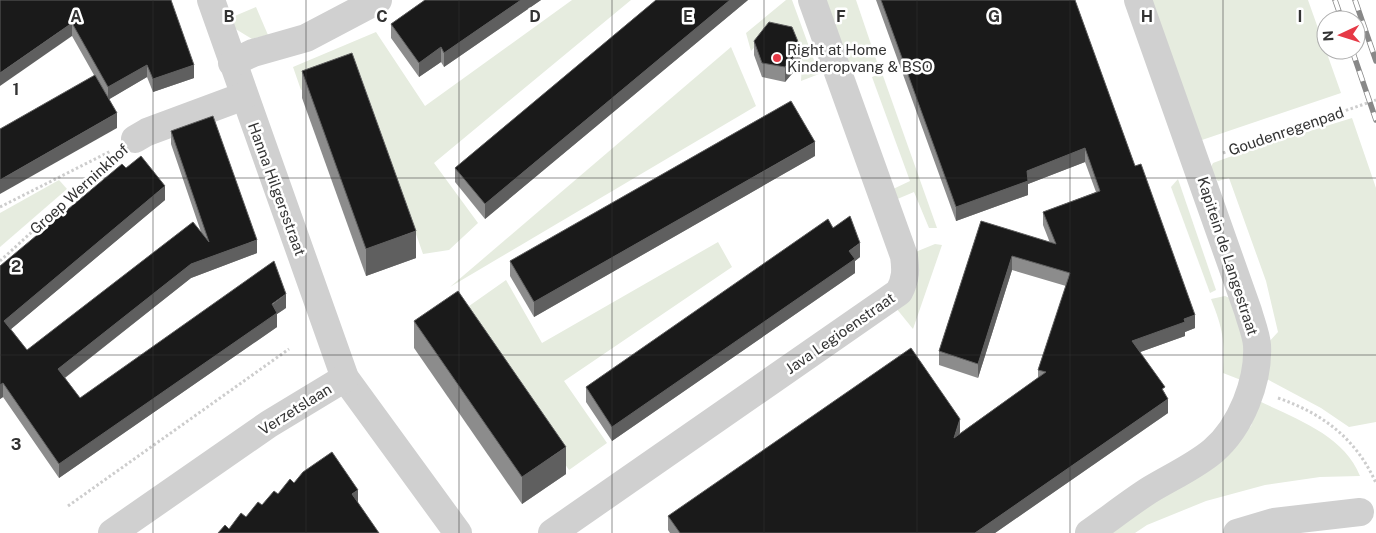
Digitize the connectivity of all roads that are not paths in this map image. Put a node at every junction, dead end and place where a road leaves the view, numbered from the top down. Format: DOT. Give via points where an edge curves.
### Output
graph roads {
  1 [pos="211,0"];
  2 [pos="378,0"];
  3 [pos="812,0"];
  4 [pos="1138,0"];
  5 [pos="232,63"];
  6 [pos="244,96"];
  7 [pos="135,139"];
  8 [pos="344,378"];
  9 [pos="1360,512"];
  10 [pos="112,533"];
  11 [pos="458,533"];
  12 [pos="552,533"];
  13 [pos="1089,533"];
  14 [pos="1237,533"];
  1 -- 5 [label="street, Hanna Hilgersstraat"];
  2 -- 5 [label="street" via="306,38 253,53"];
  3 -- 12 [label="street, Java Legioenstraat" via="904,256 904,282 899,292 886,302"];
  4 -- 13 [label="street, Kapitein de Langestraat" via="1240,288 1256,342 1256,373 1251,390 1227,436 1213,451"];
  5 -- 6 [label="street, Hanna Hilgersstraat"];
  6 -- 7 [label="street"];
  6 -- 8 [label="street, Hanna Hilgersstraat"];
  8 -- 10 [label="street, Verzetslaan" via="269,424"];
  8 -- 11 [label="street, Verzetslaan"];
  9 -- 14 [label="street" via="1274,522"];
}
